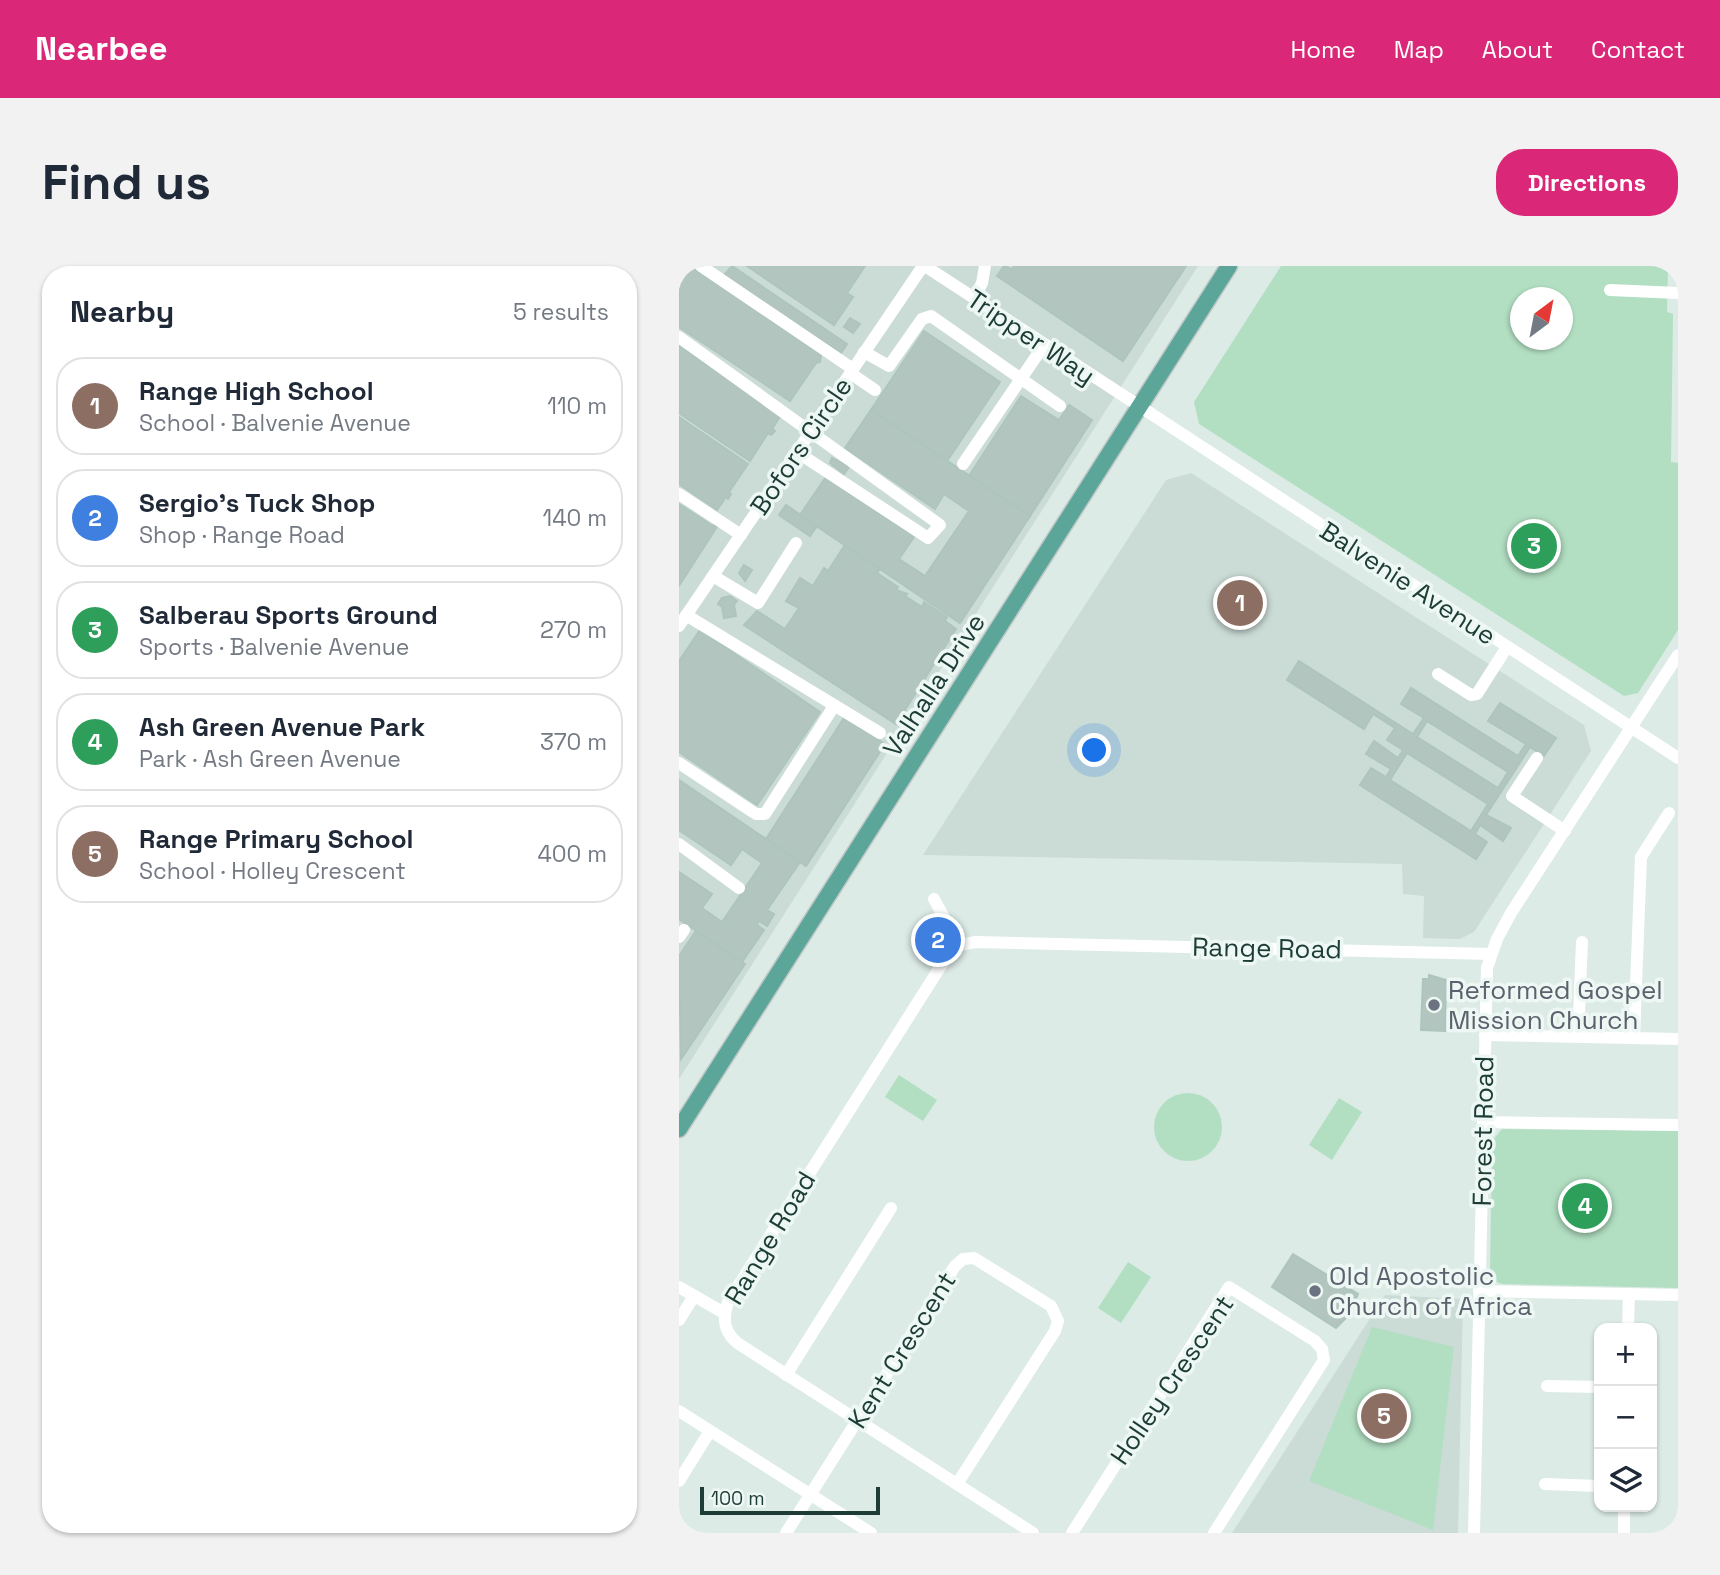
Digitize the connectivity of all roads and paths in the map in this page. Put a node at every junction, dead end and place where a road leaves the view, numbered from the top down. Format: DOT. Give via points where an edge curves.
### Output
graph roads {
  1 [pos="701,266"];
  2 [pos="924,266"];
  3 [pos="985,266"];
  4 [pos="1229,266"];
  5 [pos="1610,290"];
  6 [pos="1678,293"];
  7 [pos="974,299"];
  8 [pos="679,337"];
  9 [pos="1044,345"];
  10 [pos="865,352"];
  11 [pos="852,371"];
  12 [pos="1021,379"];
  13 [pos="875,390"];
  14 [pos="1060,406"];
  15 [pos="1138,408"];
  16 [pos="810,432"];
  17 [pos="797,452"];
  18 [pos="963,464"];
  19 [pos="679,494"];
  20 [pos="741,535"];
  21 [pos="796,543"];
  22 [pos="713,576"];
  23 [pos="683,621"];
  24 [pos="1507,647"];
  25 [pos="1678,655"];
  26 [pos="1438,674"];
  27 [pos="834,706"];
  28 [pos="1631,727"];
  29 [pos="880,733"];
  30 [pos="1537,758"];
  31 [pos="1678,758"];
  32 [pos="679,763"];
  33 [pos="1669,813"];
  34 [pos="1565,831"];
  35 [pos="679,844"];
  36 [pos="739,888"];
  37 [pos="934,899"];
  38 [pos="1582,942"];
  39 [pos="959,945"];
  40 [pos="1491,954"];
  41 [pos="1485,1034"];
  42 [pos="1578,1037"];
  43 [pos="1633,1038"];
  44 [pos="1678,1039"];
  45 [pos="1483,1122"];
  46 [pos="1678,1125"];
  47 [pos="679,1129"];
  48 [pos="891,1208"];
  49 [pos="679,1287"];
  50 [pos="1479,1291"];
  51 [pos="1629,1294"];
  52 [pos="1678,1295"];
  53 [pos="694,1296"];
  54 [pos="725,1313"];
  55 [pos="679,1320"];
  56 [pos="1628,1323"];
  57 [pos="786,1375"];
  58 [pos="1547,1386"];
  59 [pos="1594,1387"];
  60 [pos="679,1410"];
  61 [pos="858,1421"];
  62 [pos="710,1431"];
  63 [pos="679,1480"];
  64 [pos="957,1484"];
  65 [pos="1545,1484"];
  66 [pos="1594,1486"];
  67 [pos="810,1494"];
  68 [pos="1624,1512"];
  69 [pos="786,1533"];
  70 [pos="871,1533"];
  71 [pos="1033,1533"];
  72 [pos="1072,1533"];
  73 [pos="1214,1533"];
  74 [pos="1474,1533"];
  75 [pos="1624,1533"];
  1 -- 11 [label="street"];
  2 -- 7 [label="street, Tripper Way"];
  2 -- 10 [label="street, Bofors Circle"];
  3 -- 7 [label="street"];
  4 -- 15 [label="main road, Valhalla Drive"];
  5 -- 6 [label="street"];
  7 -- 9 [label="street, Tripper Way"];
  8 -- 16 [label="street"];
  9 -- 12 [label="street"];
  9 -- 15 [label="street, Tripper Way"];
  10 -- 11 [label="street, Bofors Circle"];
  10 -- 12 [label="street" via="889,366 928,315"];
  11 -- 13 [label="street"];
  11 -- 16 [label="street, Bofors Circle"];
  12 -- 14 [label="street"];
  12 -- 18 [label="street"];
  15 -- 24 [label="street, Balvenie Avenue"];
  15 -- 47 [label="main road, Valhalla Drive"];
  16 -- 17 [label="street, Bofors Circle"];
  16 -- 17 [label="street" via="940,525 928,538"];
  17 -- 20 [label="street, Bofors Circle"];
  19 -- 20 [label="street"];
  20 -- 22 [label="street, Bofors Circle"];
  21 -- 22 [label="street" via="758,603"];
  22 -- 23 [label="street, Bofors Circle"];
  23 -- 27 [label="street"];
  24 -- 26 [label="street" via="1477,694 1471,695"];
  24 -- 28 [label="street, Balvenie Avenue"];
  25 -- 28 [label="street, Forest Road"];
  27 -- 29 [label="street"];
  27 -- 32 [label="street" via="765,814 756,814"];
  28 -- 31 [label="street, Balvenie Avenue"];
  28 -- 34 [label="street, Forest Road"];
  30 -- 34 [label="street" via="1512,796"];
  33 -- 43 [label="street" via="1641,857"];
  34 -- 40 [label="street, Forest Road" via="1511,913"];
  35 -- 36 [label="street"];
  37 -- 39 [label="street"];
  38 -- 42 [label="street"];
  39 -- 40 [label="street, Range Road"];
  39 -- 54 [label="street, Range Road" via="949,953 727,1302"];
  40 -- 41 [label="street, Forest Road"];
  41 -- 42 [label="street"];
  41 -- 45 [label="street, Forest Road"];
  42 -- 43 [label="street"];
  43 -- 44 [label="street"];
  45 -- 46 [label="street"];
  45 -- 50 [label="street, Forest Road"];
  48 -- 57 [label="street"];
  49 -- 53 [label="street"];
  50 -- 51 [label="street"];
  50 -- 74 [label="street, Forest Road"];
  51 -- 52 [label="street"];
  51 -- 56 [label="street"];
  53 -- 54 [label="street"];
  53 -- 55 [label="street"];
  54 -- 57 [label="street, Range Road" via="725,1327 733,1340"];
  57 -- 61 [label="street, Range Road"];
  58 -- 59 [label="street"];
  60 -- 62 [label="street"];
  61 -- 64 [label="street, Range Road"];
  61 -- 64 [label="street, Kent Crescent" via="955,1266 963,1259 979,1260 1058,1315 1055,1331"];
  61 -- 67 [label="street, Kent Crescent"];
  62 -- 63 [label="street"];
  62 -- 67 [label="street"];
  64 -- 71 [label="street, Range Road"];
  65 -- 66 [label="street"];
  67 -- 69 [label="street, Kent Crescent"];
  67 -- 70 [label="street"];
  68 -- 75 [label="street"];
  72 -- 73 [label="street, Holley Crescent" via="1229,1287 1319,1345 1324,1360"];
}
